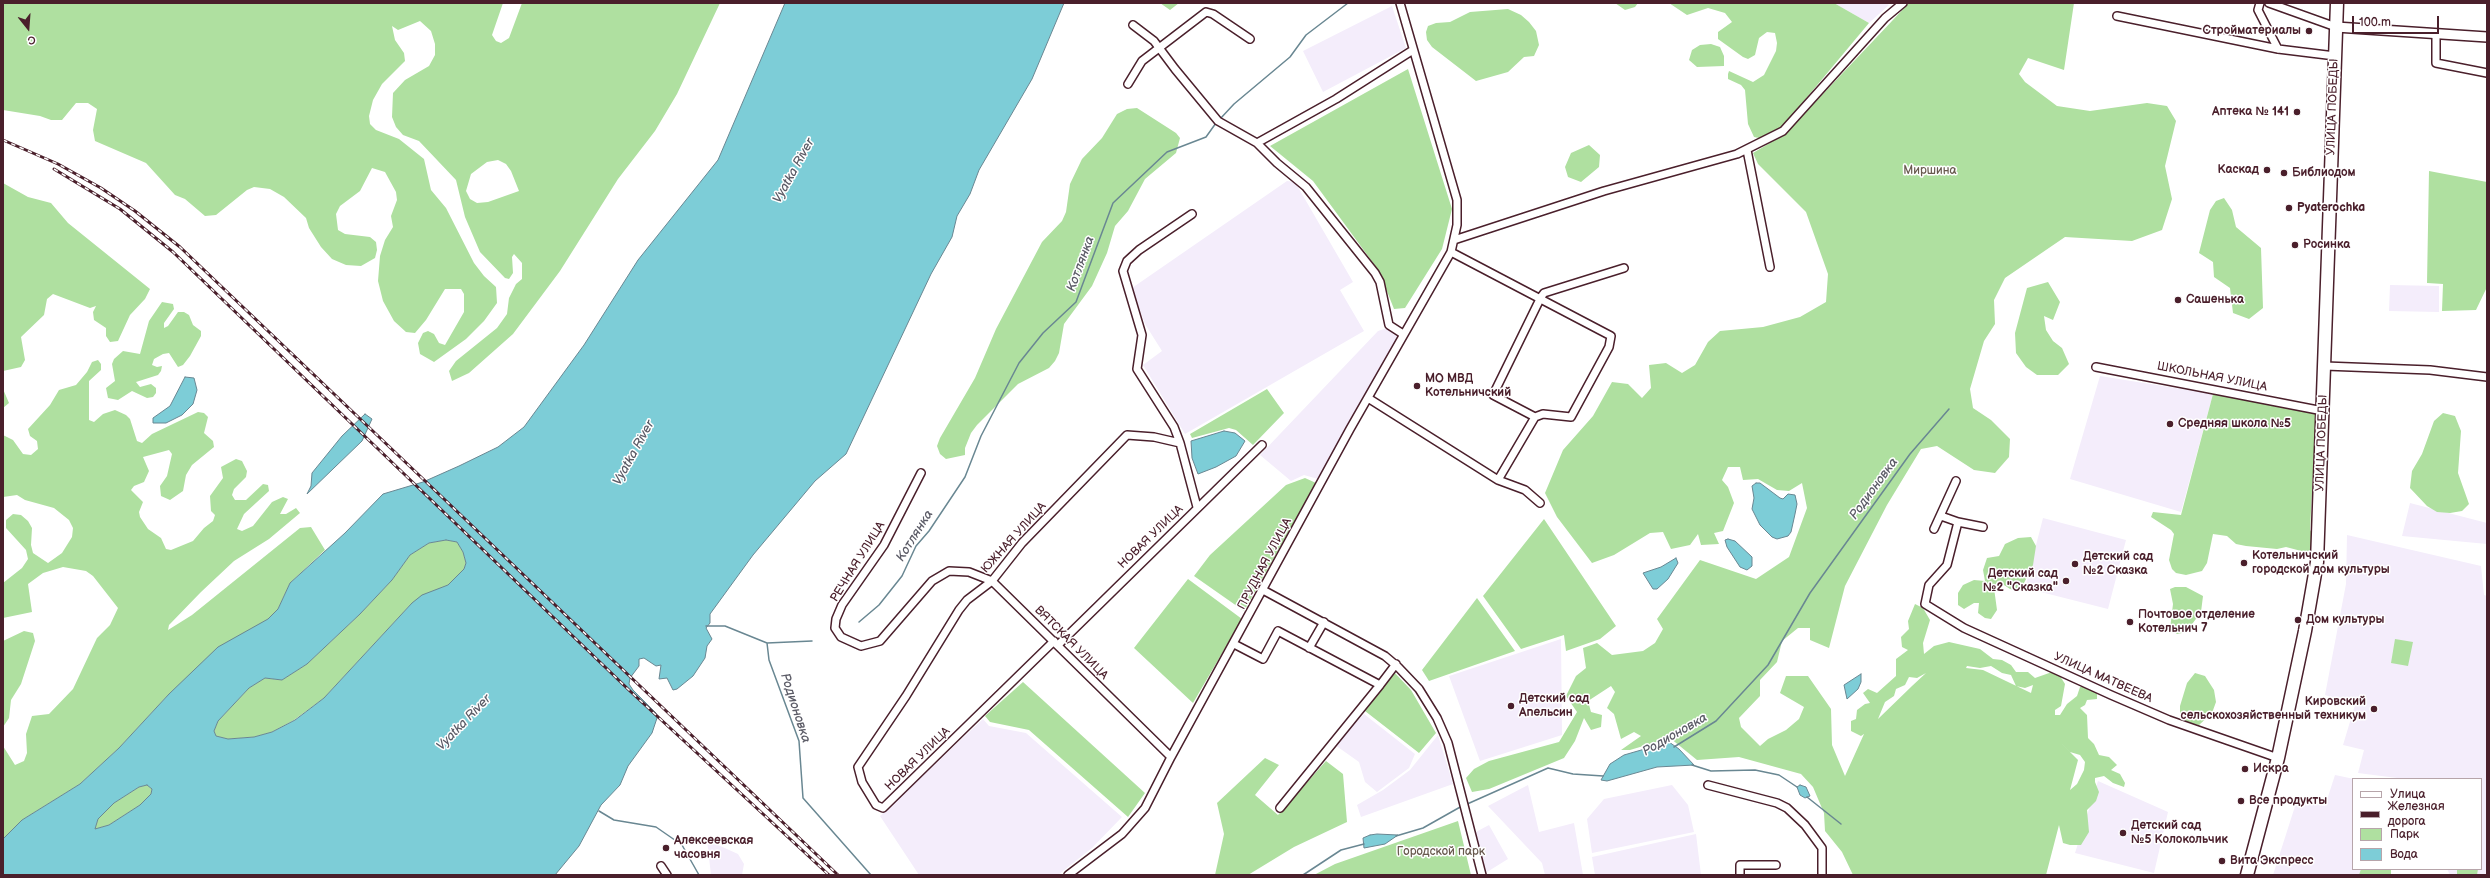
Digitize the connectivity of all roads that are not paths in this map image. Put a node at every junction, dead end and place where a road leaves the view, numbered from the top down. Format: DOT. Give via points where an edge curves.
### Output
graph roads {
  1 [pos="1400,3"];
  2 [pos="1903,3"];
  3 [pos="2260,3"];
  4 [pos="2269,3"];
  5 [pos="2337,3"];
  6 [pos="2117,16"];
  7 [pos="1133,25"];
  8 [pos="2336,27"];
  9 [pos="2436,35"];
  10 [pos="2487,37"];
  11 [pos="1250,39"];
  12 [pos="1160,48"];
  13 [pos="2278,49"];
  14 [pos="1413,50"];
  15 [pos="2335,56"];
  16 [pos="2487,73"];
  17 [pos="1128,84"];
  18 [pos="1257,143"];
  19 [pos="1747,150"];
  20 [pos="1192,214"];
  21 [pos="1454,240"];
  22 [pos="1451,252"];
  23 [pos="1770,267"];
  24 [pos="1624,268"];
  25 [pos="1540,297"];
  26 [pos="1403,334"];
  27 [pos="2325,366"];
  28 [pos="2096,367"];
  29 [pos="2487,377"];
  30 [pos="1368,398"];
  31 [pos="2323,411"];
  32 [pos="1535,417"];
  33 [pos="1180,443"];
  34 [pos="1262,445"];
  35 [pos="921,473"];
  36 [pos="1498,480"];
  37 [pos="1956,481"];
  38 [pos="1540,503"];
  39 [pos="1197,507"];
  40 [pos="1941,516"];
  41 [pos="1958,522"];
  42 [pos="1983,527"];
  43 [pos="1934,529"];
  44 [pos="943,573"];
  45 [pos="992,581"];
  46 [pos="1263,590"];
  47 [pos="1324,622"];
  48 [pos="1056,643"];
  49 [pos="1234,644"];
  50 [pos="1309,648"];
  51 [pos="1396,664"];
  52 [pos="1380,685"];
  53 [pos="1171,757"];
  54 [pos="2278,758"];
  55 [pos="1708,785"];
  56 [pos="883,808"];
  57 [pos="1280,808"];
  58 [pos="1776,865"];
  59 [pos="661,866"];
  60 [pos="667,875"];
  61 [pos="1068,875"];
  62 [pos="1482,875"];
  63 [pos="1740,875"];
  64 [pos="1822,875"];
  65 [pos="2247,875"];
  1 -- 14 [label="street, ПРУДНАЯ УЛИЦА"];
  2 -- 19 [label="street" via="1885,18 1783,131"];
  3 -- 13 [label="street" via="2258,10"];
  4 -- 8 [label="street"];
  5 -- 8 [label="highway, УЛИЦА ПОБЕДЫ"];
  6 -- 13 [label="street"];
  7 -- 12 [label="street"];
  8 -- 9 [label="street"];
  8 -- 15 [label="highway, УЛИЦА ПОБЕДЫ"];
  9 -- 10 [label="street"];
  9 -- 16 [label="street" via="2436,63"];
  11 -- 12 [label="street" via="1206,12"];
  12 -- 17 [label="street" via="1142,60"];
  12 -- 18 [label="street" via="1218,121"];
  13 -- 15 [label="street"];
  14 -- 18 [label="street" via="1336,99"];
  14 -- 21 [label="street, ПРУДНАЯ УЛИЦА" via="1457,200"];
  15 -- 27 [label="highway, УЛИЦА ПОБЕДЫ"];
  18 -- 26 [label="street" via="1306,186 1375,273 1380,282 1389,325"];
  19 -- 21 [label="street" via="1604,191"];
  19 -- 23 [label="street"];
  20 -- 33 [label="street" via="1139,250 1128,261 1123,271 1142,335 1136,369 1174,427"];
  21 -- 22 [label="street, ПРУДНАЯ УЛИЦА"];
  22 -- 25 [label="street"];
  22 -- 26 [label="street, ПРУДНАЯ УЛИЦА"];
  24 -- 25 [label="street" via="1544,293"];
  25 -- 32 [label="street" via="1493,395"];
  25 -- 32 [label="street" via="1611,336 1609,346 1571,417 1543,414"];
  26 -- 30 [label="street, ПРУДНАЯ УЛИЦА"];
  27 -- 29 [label="street" via="2430,370"];
  27 -- 31 [label="highway, УЛИЦА ПОБЕДЫ"];
  28 -- 31 [label="street, ШКОЛЬНАЯ УЛИЦА"];
  30 -- 36 [label="street"];
  30 -- 46 [label="street, ПРУДНАЯ УЛИЦА"];
  31 -- 54 [label="highway, УЛИЦА ПОБЕДЫ" via="2316,569"];
  32 -- 36 [label="street"];
  33 -- 39 [label="street"];
  33 -- 45 [label="street, ЮЖНАЯ УЛИЦА" via="1154,437 1127,435 1022,543"];
  34 -- 39 [label="street, НОВАЯ УЛИЦА"];
  35 -- 44 [label="street, РЕЧНАЯ УЛИЦА" via="884,545 853,587 836,619 835,628 841,637 861,646 874,644 886,636 932,581"];
  36 -- 38 [label="street" via="1524,490"];
  37 -- 40 [label="street"];
  39 -- 48 [label="street, НОВАЯ УЛИЦА"];
  40 -- 41 [label="street"];
  40 -- 43 [label="street"];
  41 -- 42 [label="street"];
  41 -- 54 [label="street, УЛИЦА МАТВЕЕВА" via="1947,565 1929,585 1925,604 1964,628 2111,695 2169,720"];
  44 -- 45 [label="street, ВЯТСКАЯ УЛИЦА" via="969,572"];
  45 -- 48 [label="street, ВЯТСКАЯ УЛИЦА"];
  45 -- 56 [label="street, ЮЖНАЯ УЛИЦА" via="967,600 959,610 858,767 869,796"];
  46 -- 47 [label="street"];
  46 -- 49 [label="street, ПРУДНАЯ УЛИЦА"];
  47 -- 50 [label="street"];
  47 -- 51 [label="street"];
  48 -- 53 [label="street, ВЯТСКАЯ УЛИЦА"];
  48 -- 56 [label="street, НОВАЯ УЛИЦА"];
  49 -- 50 [label="street" via="1263,659 1278,631"];
  49 -- 53 [label="street, ПРУДНАЯ УЛИЦА"];
  50 -- 52 [label="street"];
  51 -- 52 [label="street"];
  51 -- 62 [label="street" via="1422,694 1437,718 1448,743"];
  52 -- 57 [label="street"];
  53 -- 61 [label="street, ПРУДНАЯ УЛИЦА" via="1139,817 1122,834"];
  54 -- 65 [label="highway, УЛИЦА ПОБЕДЫ"];
  55 -- 64 [label="street" via="1777,803 1787,808 1805,825 1822,848"];
  58 -- 63 [label="street" via="1740,865"];
  59 -- 60 [label="street"];
}
